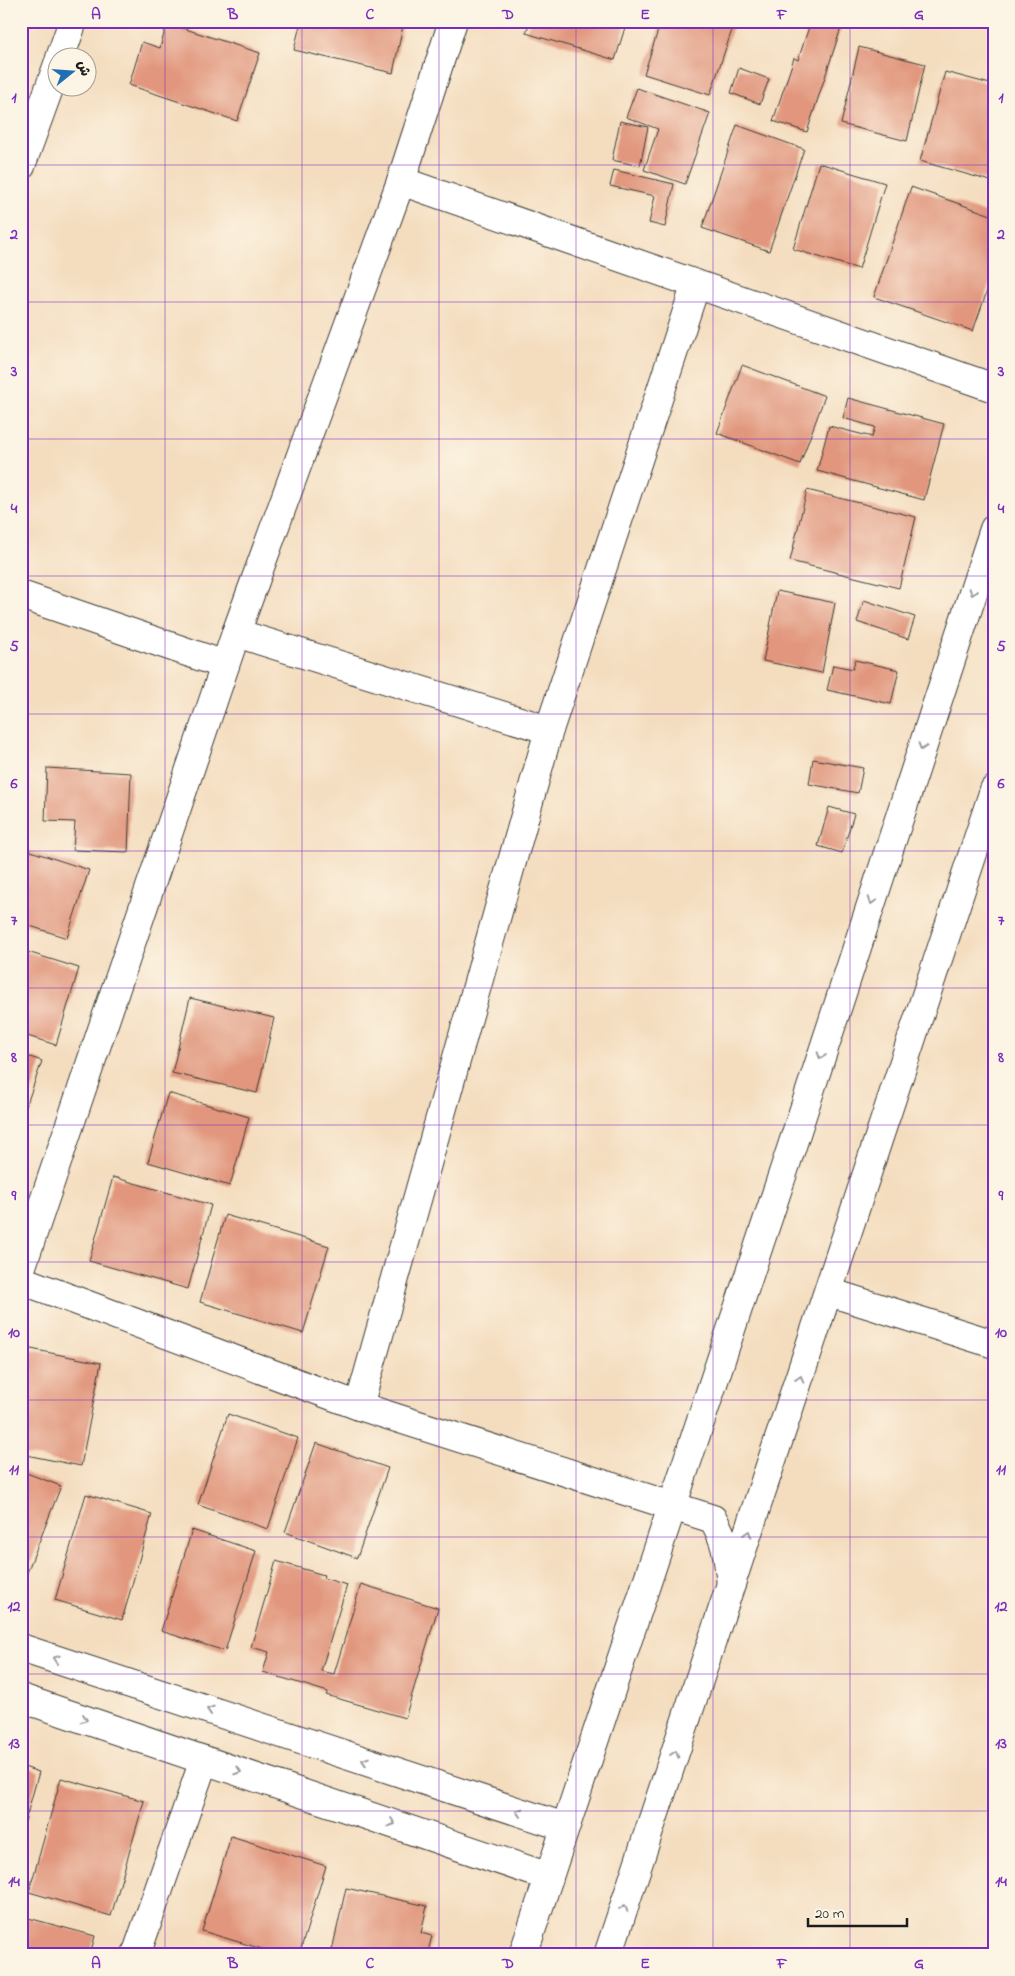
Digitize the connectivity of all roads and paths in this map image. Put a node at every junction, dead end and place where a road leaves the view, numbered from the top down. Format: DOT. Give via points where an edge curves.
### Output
graph roads {
  1 [pos="73,21"];
  2 [pos="453,21"];
  3 [pos="64,48"];
  4 [pos="48,92"];
  5 [pos="21,166"];
  6 [pos="401,181"];
  7 [pos="696,284"];
  8 [pos="994,388"];
  9 [pos="994,530"];
  10 [pos="21,595"];
  11 [pos="236,633"];
  12 [pos="225,665"];
  13 [pos="549,730"];
  14 [pos="994,790"];
  15 [pos="21,1269"];
  16 [pos="21,1280"];
  17 [pos="829,1292"];
  18 [pos="994,1344"];
  19 [pos="359,1406"];
  20 [pos="672,1506"];
  21 [pos="731,1585"];
  22 [pos="21,1648"];
  23 [pos="21,1698"];
  24 [pos="204,1760"];
  25 [pos="565,1827"];
  26 [pos="549,1877"];
  27 [pos="136,1955"];
  28 [pos="523,1955"];
  29 [pos="608,1955"];
  1 -- 3 [label="street"];
  2 -- 6 [label="street"];
  4 -- 5 [label="street"];
  6 -- 7 [label="street"];
  6 -- 11 [label="street"];
  7 -- 8 [label="street"];
  7 -- 13 [label="street"];
  9 -- 20 [label="street, one-way"];
  10 -- 12 [label="street"];
  11 -- 12 [label="street"];
  11 -- 13 [label="street"];
  12 -- 15 [label="street"];
  13 -- 19 [label="street"];
  14 -- 17 [label="street"];
  16 -- 19 [label="street"];
  17 -- 18 [label="street"];
  21 -- 17 [label="street, one-way"];
  19 -- 20 [label="street"];
  20 -- 21 [label="street" via="713,1519 723,1536"];
  20 -- 25 [label="street"];
  29 -- 21 [label="street, one-way"];
  25 -- 22 [label="street, one-way"];
  23 -- 24 [label="street, one-way"];
  24 -- 26 [label="street, one-way"];
  24 -- 27 [label="street"];
  25 -- 26 [label="street"];
  26 -- 28 [label="street"];
}
